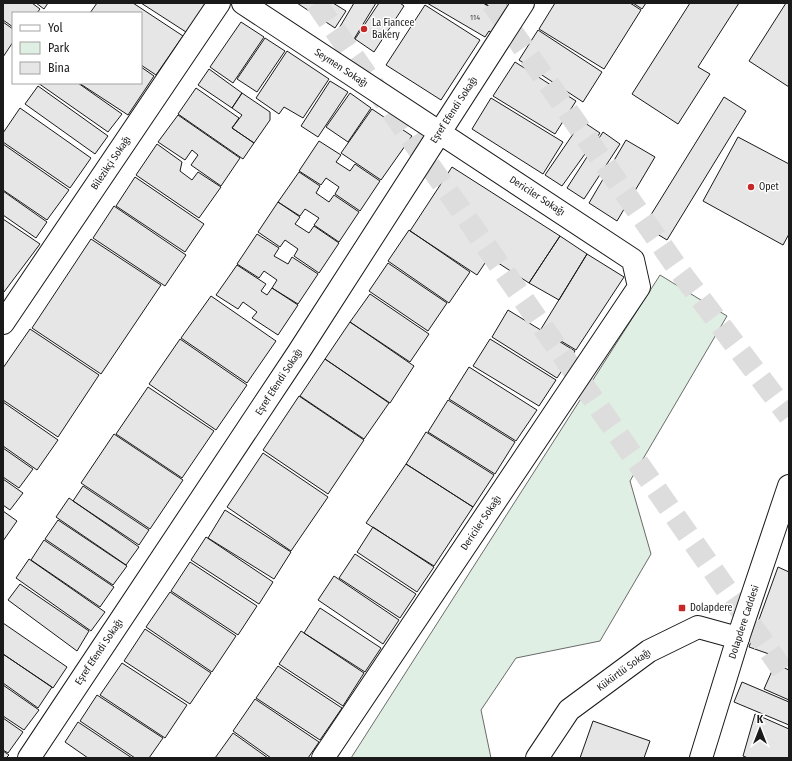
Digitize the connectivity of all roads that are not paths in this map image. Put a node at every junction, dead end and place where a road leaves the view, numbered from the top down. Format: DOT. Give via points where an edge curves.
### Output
graph roads {
  1 [pos="219,3"];
  2 [pos="243,3"];
  3 [pos="523,3"];
  4 [pos="440,132"];
  5 [pos="3,323"];
  6 [pos="789,486"];
  7 [pos="738,638"];
  8 [pos="29,758"];
  9 [pos="323,758"];
  10 [pos="537,758"];
  11 [pos="701,758"];
  1 -- 5 [label="street, Bilezikçi Sokağı"];
  2 -- 4 [label="street, Seymen Sokağı"];
  3 -- 4 [label="street, Eşref Efendi Sokağı"];
  4 -- 8 [label="street, Eşref Efendi Sokağı" via="298,353"];
  4 -- 9 [label="street, Dericiler Sokağı" via="633,260 639,287"];
  6 -- 7 [label="street, Dolapdere Caddesi"];
  7 -- 10 [label="street, Kükürtlü Sokağı" via="698,627 649,651 569,710"];
  7 -- 11 [label="street, Dolapdere Caddesi"];
}
